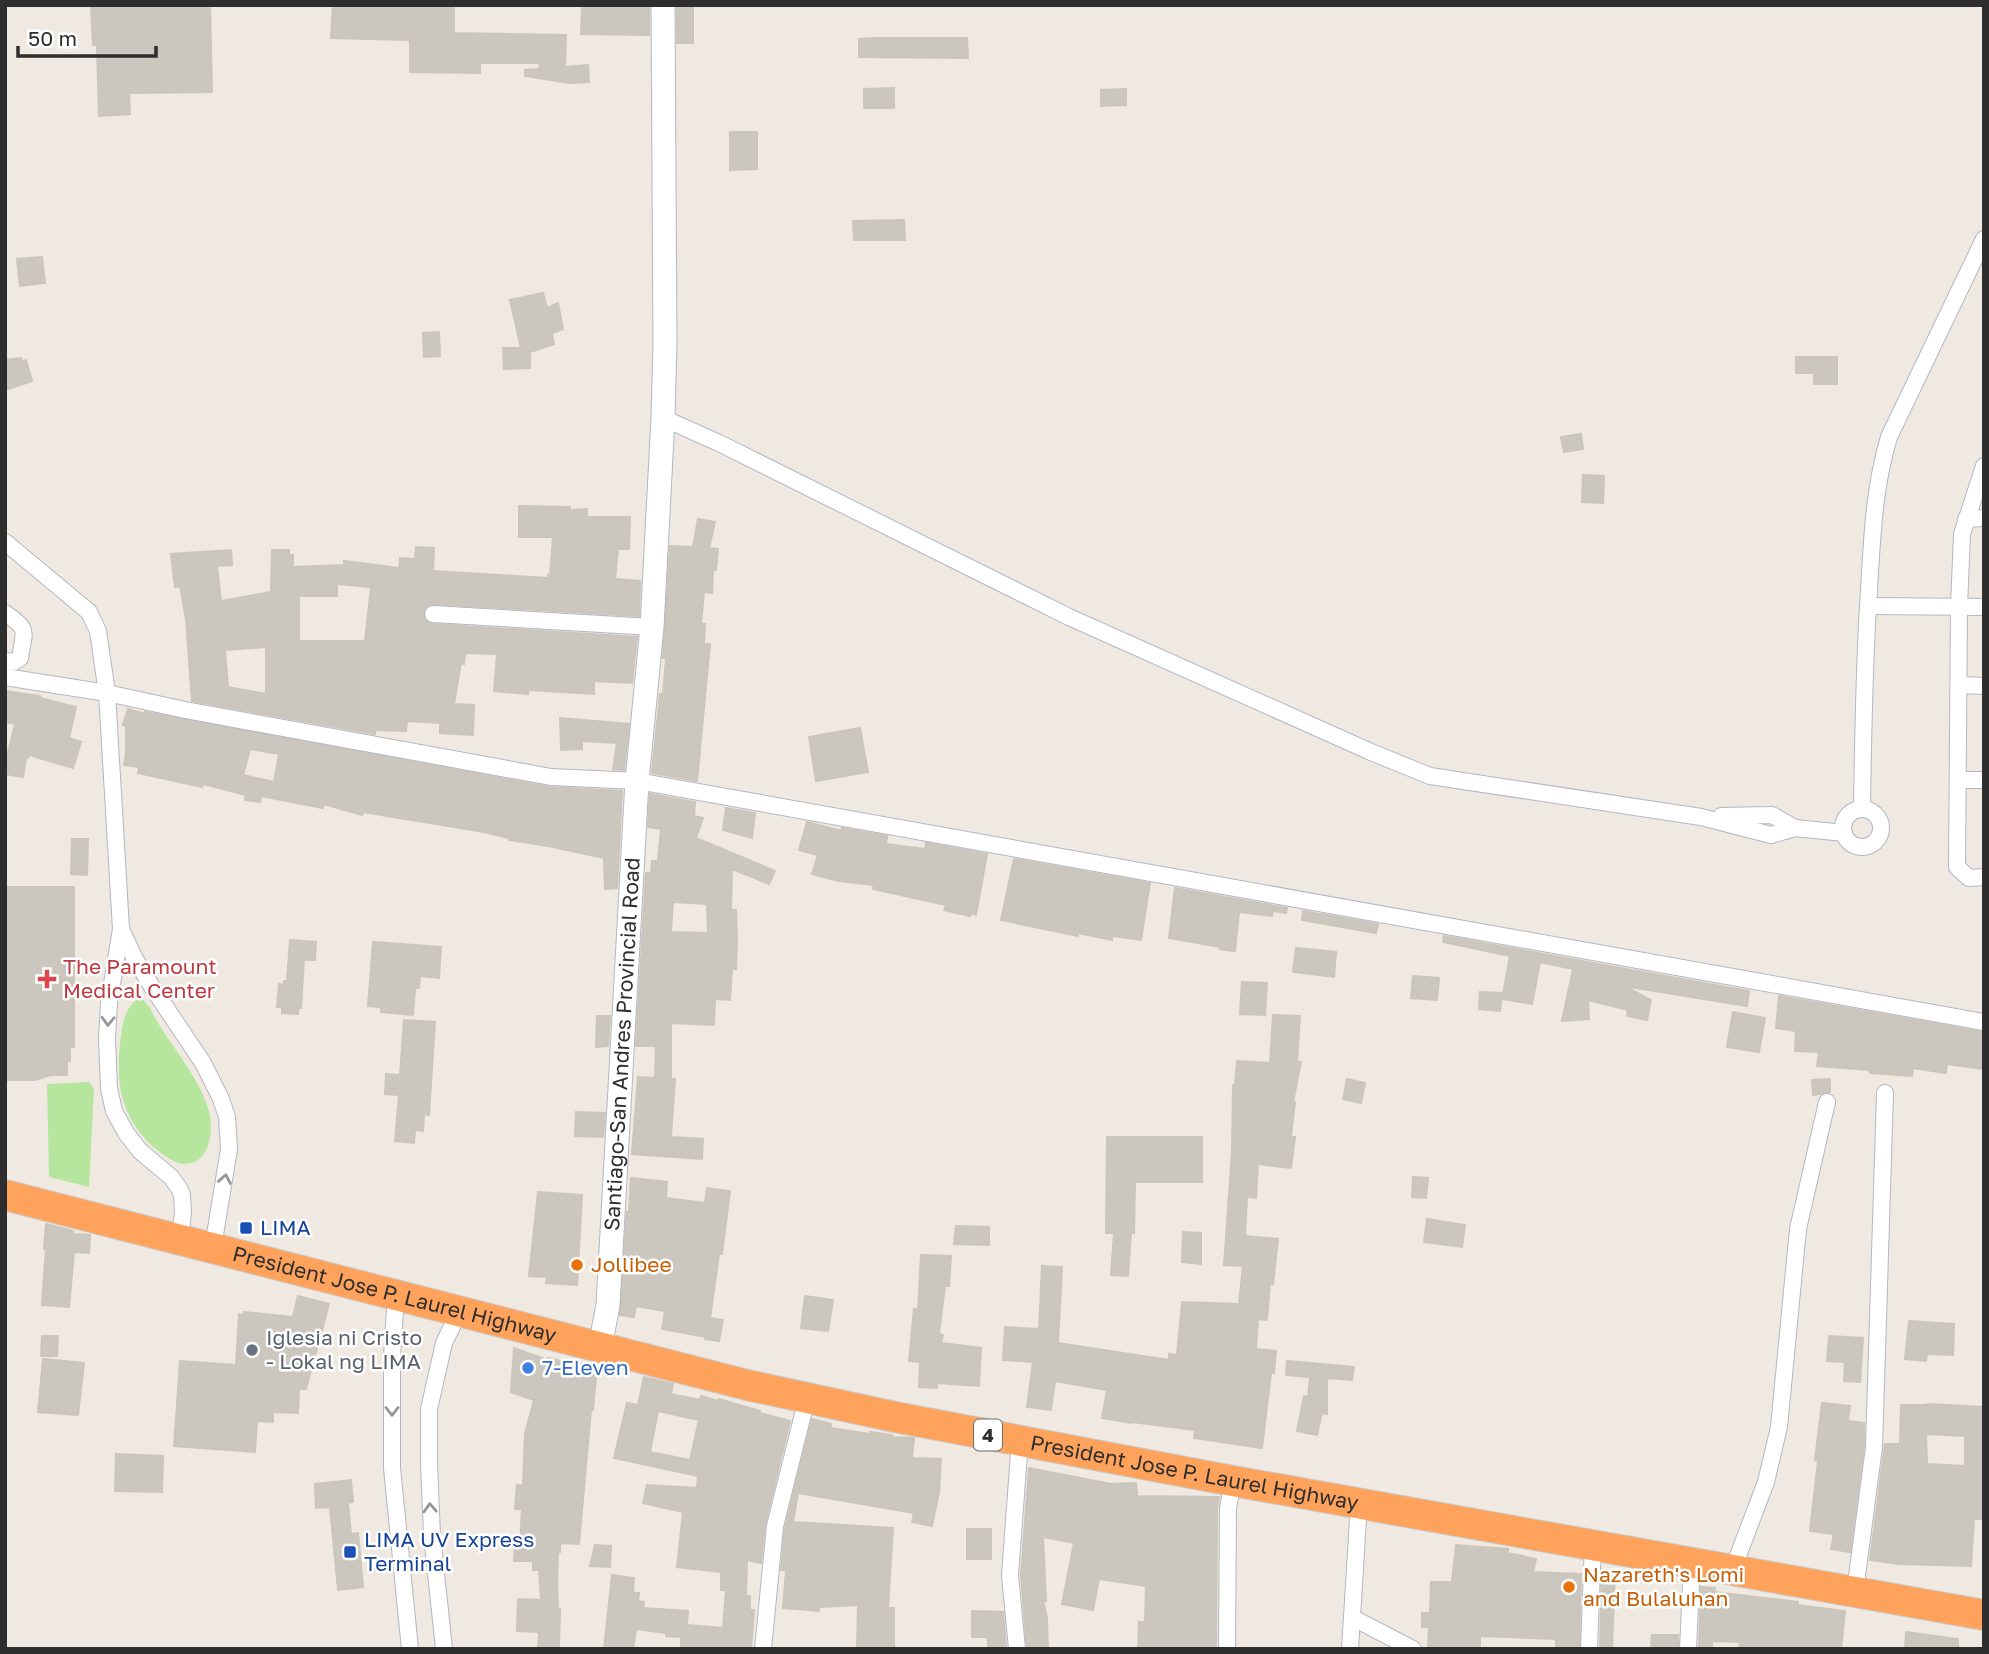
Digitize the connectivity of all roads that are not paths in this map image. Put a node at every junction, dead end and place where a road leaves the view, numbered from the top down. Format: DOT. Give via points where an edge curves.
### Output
graph roads {
  1 [pos="663,5"];
  2 [pos="1984,239"];
  3 [pos="663,418"];
  4 [pos="1984,466"];
  5 [pos="1984,518"];
  6 [pos="1966,519"];
  7 [pos="5,542"];
  8 [pos="1868,606"];
  9 [pos="1959,607"];
  10 [pos="1984,607"];
  11 [pos="5,613"];
  12 [pos="433,614"];
  13 [pos="652,627"];
  14 [pos="5,661"];
  15 [pos="5,677"];
  16 [pos="1959,685"];
  17 [pos="1984,686"];
  18 [pos="107,693"];
  19 [pos="1958,780"];
  20 [pos="1984,780"];
  21 [pos="637,781"];
  22 [pos="1862,809"];
  23 [pos="1844,833"];
  24 [pos="1984,877"];
  25 [pos="121,929"];
  26 [pos="1984,1022"];
  27 [pos="1885,1093"];
  28 [pos="1827,1102"];
  29 [pos="5,1195"];
  30 [pos="180,1238"];
  31 [pos="213,1247"];
  32 [pos="396,1294"];
  33 [pos="460,1310"];
  34 [pos="600,1347"];
  35 [pos="807,1398"];
  36 [pos="1020,1440"];
  37 [pos="1233,1481"];
  38 [pos="1359,1503"];
  39 [pos="1593,1544"];
  40 [pos="1692,1562"];
  41 [pos="1733,1569"];
  42 [pos="1855,1591"];
  43 [pos="1984,1615"];
  44 [pos="1353,1618"];
  45 [pos="410,1649"];
  46 [pos="444,1649"];
  47 [pos="763,1649"];
  48 [pos="1017,1649"];
  49 [pos="1227,1649"];
  50 [pos="1350,1649"];
  51 [pos="1413,1649"];
  52 [pos="1589,1649"];
  53 [pos="1688,1649"];
  1 -- 3 [label="street, Santiago-San Andres Provincial Road"];
  2 -- 8 [label="street" via="1889,438 1876,495"];
  3 -- 13 [label="street, Santiago-San Andres Provincial Road"];
  3 -- 23 [label="street" via="1069,617 1430,776 1701,817 1772,815 1795,828"];
  4 -- 6 [label="street"];
  5 -- 6 [label="street"];
  6 -- 9 [label="street"];
  7 -- 18 [label="street" via="89,611 98,631"];
  8 -- 9 [label="street"];
  8 -- 22 [label="street"];
  9 -- 10 [label="street"];
  9 -- 16 [label="street"];
  11 -- 14 [label="street" via="24,630 20,658"];
  12 -- 13 [label="street"];
  13 -- 21 [label="street, Santiago-San Andres Provincial Road"];
  15 -- 18 [label="street"];
  16 -- 17 [label="street"];
  16 -- 19 [label="street"];
  18 -- 21 [label="street" via="551,777"];
  18 -- 25 [label="street"];
  19 -- 20 [label="street"];
  19 -- 24 [label="street" via="1957,867 1969,878"];
  21 -- 26 [label="street"];
  21 -- 34 [label="street, Santiago-San Andres Provincial Road" via="608,1305"];
  22 -- 23 [label="street" via="1849,814"];
  22 -- 23 [label="street" via="1881,822 1876,841 1858,846"];
  25 -- 30 [label="street, one-way" via="108,1002 110,1095 119,1122 133,1143 179,1188 183,1204"];
  31 -- 25 [label="street, one-way" via="229,1149 227,1117 213,1082"];
  27 -- 42 [label="street" via="1874,1447"];
  28 -- 41 [label="street" via="1798,1229 1779,1427 1766,1482"];
  29 -- 30 [label="highway, President Jose P. Laurel Highway / 4"];
  30 -- 31 [label="highway, President Jose P. Laurel Highway / 4"];
  31 -- 32 [label="highway, President Jose P. Laurel Highway / 4"];
  32 -- 33 [label="highway, President Jose P. Laurel Highway / 4"];
  32 -- 45 [label="street, one-way" via="392,1468"];
  33 -- 34 [label="highway, President Jose P. Laurel Highway / 4"];
  46 -- 33 [label="street, one-way" via="432,1535 429,1409 444,1343"];
  34 -- 35 [label="highway, President Jose P. Laurel Highway / 4"];
  35 -- 36 [label="highway, President Jose P. Laurel Highway / 4"];
  35 -- 47 [label="street" via="775,1526"];
  36 -- 37 [label="highway, President Jose P. Laurel Highway / 4"];
  36 -- 48 [label="street" via="1010,1575"];
  37 -- 38 [label="highway, President Jose P. Laurel Highway / 4"];
  37 -- 49 [label="street" via="1228,1508"];
  38 -- 39 [label="highway, President Jose P. Laurel Highway / 4"];
  38 -- 44 [label="street"];
  39 -- 40 [label="highway, President Jose P. Laurel Highway / 4"];
  39 -- 52 [label="street"];
  40 -- 41 [label="highway, President Jose P. Laurel Highway / 4"];
  40 -- 53 [label="street"];
  41 -- 42 [label="highway, President Jose P. Laurel Highway / 4"];
  42 -- 43 [label="highway, President Jose P. Laurel Highway / 4"];
  44 -- 50 [label="street"];
  44 -- 51 [label="street"];
}
